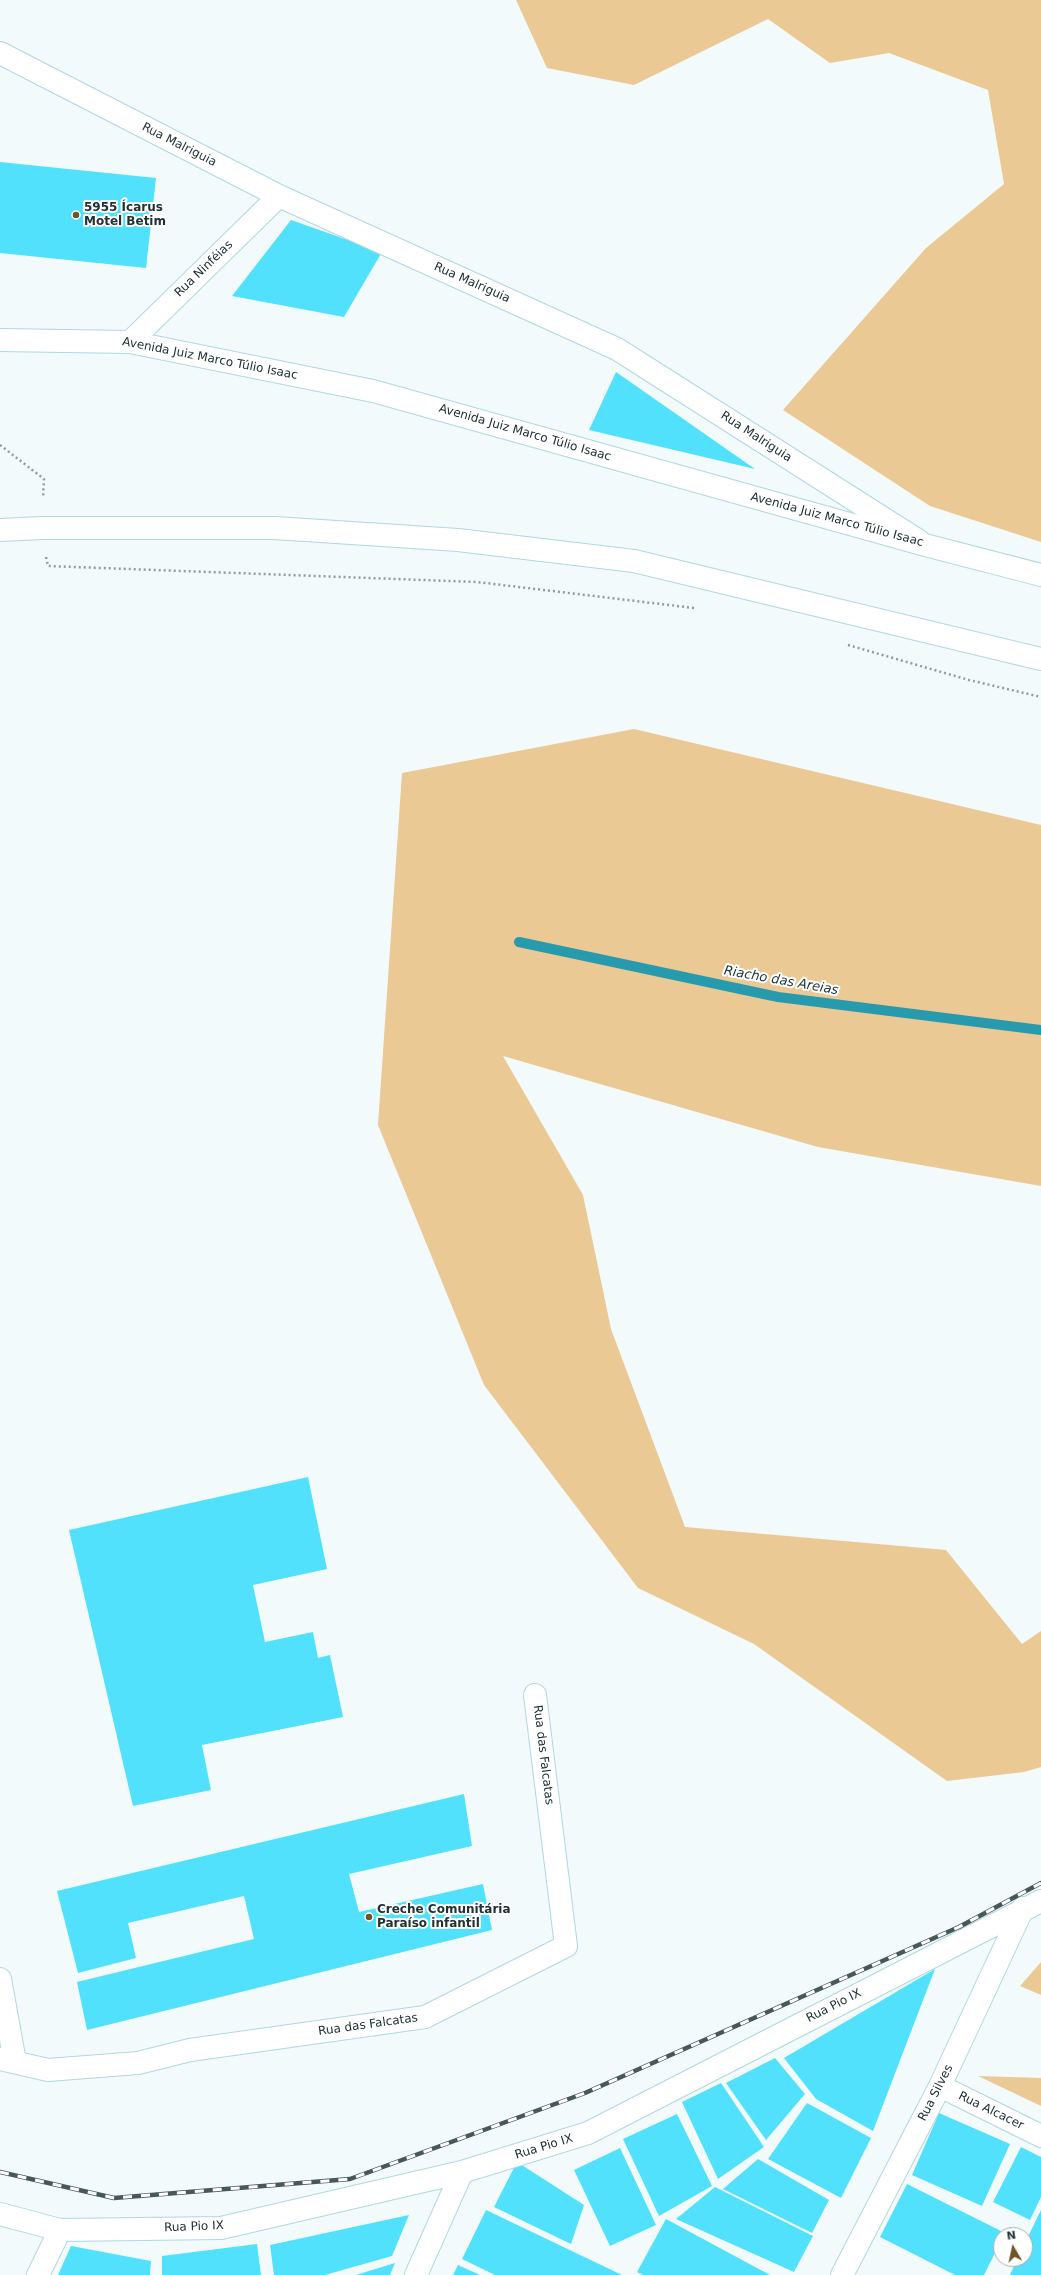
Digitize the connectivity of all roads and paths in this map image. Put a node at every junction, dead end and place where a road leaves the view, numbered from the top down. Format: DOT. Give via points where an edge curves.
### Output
graph roads {
  1 [pos="0,53"];
  2 [pos="279,196"];
  3 [pos="0,340"];
  4 [pos="130,342"];
  5 [pos="0,530"];
  6 [pos="925,545"];
  7 [pos="48,566"];
  8 [pos="1041,575"];
  9 [pos="697,608"];
  10 [pos="841,643"];
  11 [pos="1041,659"];
  12 [pos="1041,697"];
  13 [pos="535,1695"];
  14 [pos="1032,1905"];
  15 [pos="0,1979"];
  16 [pos="7,2061"];
  17 [pos="940,2086"];
  18 [pos="1041,2136"];
  19 [pos="462,2172"];
  20 [pos="0,2214"];
  21 [pos="60,2230"];
  22 [pos="38,2275"];
  23 [pos="416,2275"];
  24 [pos="842,2275"];
  1 -- 2 [label="street, Rua Malriguia"];
  2 -- 4 [label="street, Rua Ninféias"];
  2 -- 6 [label="street, Rua Malriguia" via="617,348"];
  3 -- 4 [label="street, Avenida Juiz Marco Túlio Isaac"];
  4 -- 6 [label="street, Avenida Juiz Marco Túlio Isaac" via="373,391"];
  5 -- 11 [label="street" via="275,528 458,540 634,561"];
  6 -- 8 [label="street, Avenida Juiz Marco Túlio Isaac"];
  7 -- 9 [label="path" via="477,582"];
  10 -- 12 [label="path" via="969,680"];
  13 -- 16 [label="street, Rua das Falcatas" via="566,1946 425,2017 190,2050 138,2064 48,2070"];
  14 -- 17 [label="street, Rua Silves"];
  14 -- 19 [label="street, Rua Pio IX" via="588,2133"];
  15 -- 16 [label="street"];
  17 -- 18 [label="street, Rua Alcacer"];
  17 -- 24 [label="street, Rua Silves"];
  19 -- 21 [label="street, Rua Pio IX" via="221,2228"];
  19 -- 23 [label="street"];
  20 -- 21 [label="street, Rua Pio IX"];
  21 -- 22 [label="street"];
}
